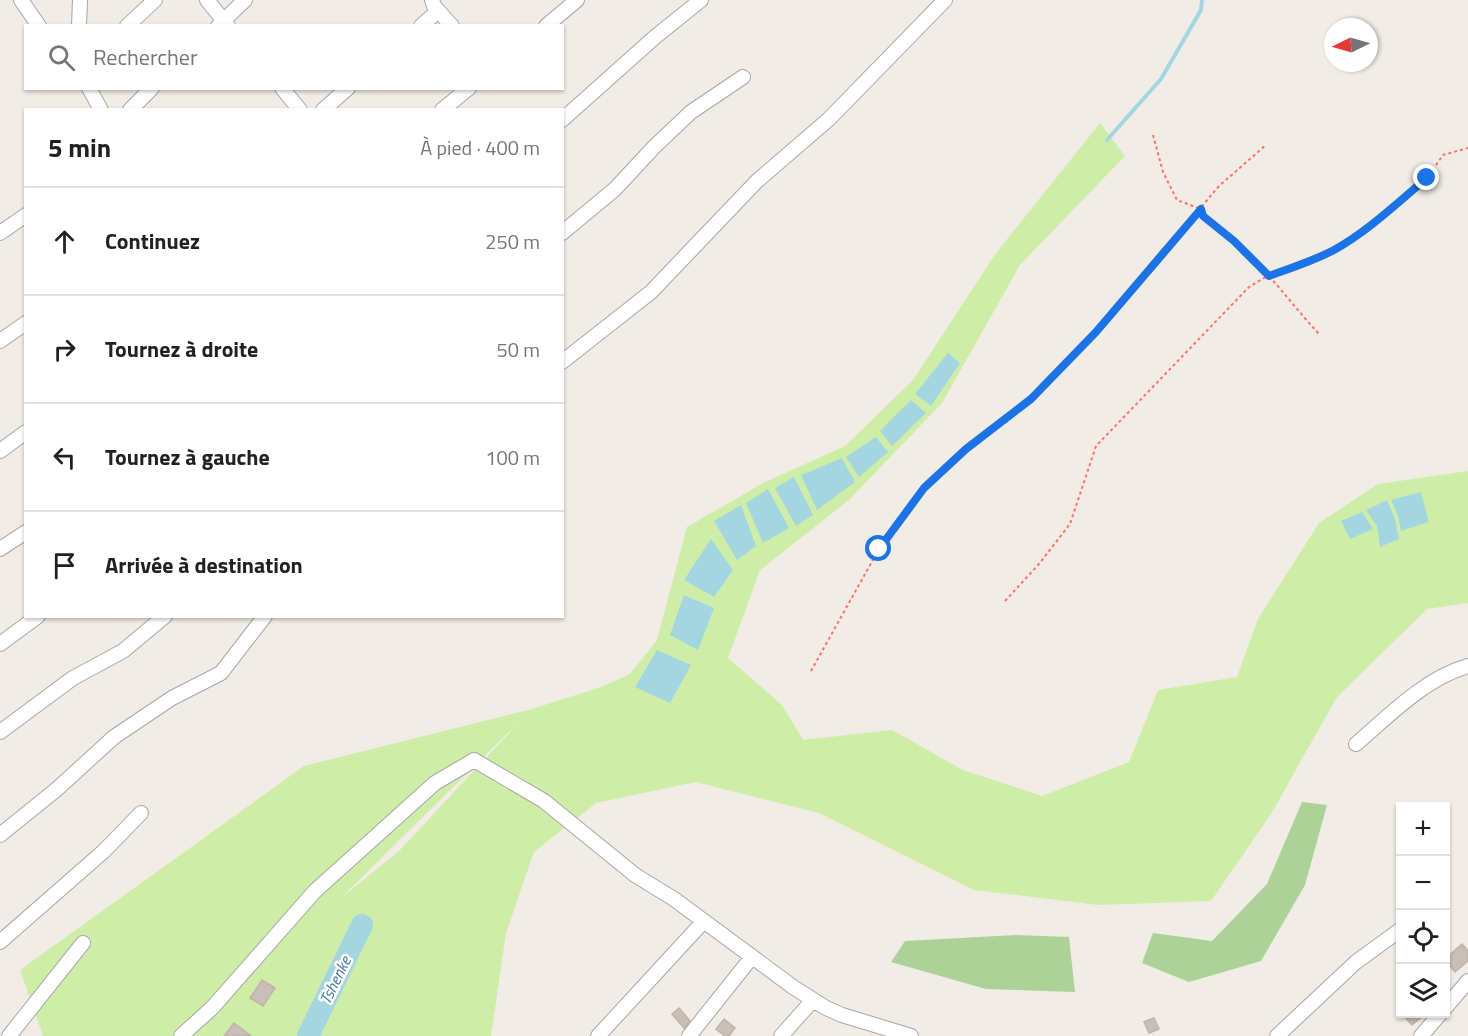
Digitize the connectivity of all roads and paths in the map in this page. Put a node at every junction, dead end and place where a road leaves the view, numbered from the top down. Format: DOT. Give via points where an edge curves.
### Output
graph roads {
  1 [pos="21,0"];
  2 [pos="80,0"];
  3 [pos="155,0"];
  4 [pos="207,0"];
  5 [pos="245,0"];
  6 [pos="577,0"];
  7 [pos="701,0"];
  8 [pos="945,0"];
  9 [pos="435,5"];
  10 [pos="38,24"];
  11 [pos="79,24"];
  12 [pos="129,24"];
  13 [pos="224,24"];
  14 [pos="422,24"];
  15 [pos="450,24"];
  16 [pos="548,24"];
  17 [pos="743,77"];
  18 [pos="90,90"];
  19 [pos="150,90"];
  20 [pos="284,90"];
  21 [pos="346,90"];
  22 [pos="467,90"];
  23 [pos="100,108"];
  24 [pos="132,108"];
  25 [pos="298,108"];
  26 [pos="325,108"];
  27 [pos="444,108"];
  28 [pos="564,118"];
  29 [pos="1154,135"];
  30 [pos="1266,145"];
  31 [pos="1468,148"];
  32 [pos="1201,209"];
  33 [pos="24,216"];
  34 [pos="564,231"];
  35 [pos="0,233"];
  36 [pos="1269,276"];
  37 [pos="24,324"];
  38 [pos="1320,335"];
  39 [pos="0,341"];
  40 [pos="564,360"];
  41 [pos="24,433"];
  42 [pos="0,451"];
  43 [pos="24,533"];
  44 [pos="0,549"];
  45 [pos="1005,601"];
  46 [pos="35,618"];
  47 [pos="163,618"];
  48 [pos="263,618"];
  49 [pos="0,644"];
  50 [pos="1468,666"];
  51 [pos="810,671"];
  52 [pos="0,732"];
  53 [pos="1356,744"];
  54 [pos="141,813"];
  55 [pos="0,835"];
  56 [pos="704,921"];
  57 [pos="1396,934"];
  58 [pos="0,942"];
  59 [pos="83,943"];
  60 [pos="752,957"];
  61 [pos="1468,981"];
  62 [pos="813,1000"];
  63 [pos="1450,1002"];
  64 [pos="1437,1018"];
  65 [pos="877,1031"];
  66 [pos="9,1036"];
  67 [pos="181,1036"];
  68 [pos="598,1036"];
  69 [pos="689,1036"];
  70 [pos="782,1036"];
  71 [pos="911,1036"];
  72 [pos="1277,1036"];
  73 [pos="1421,1036"];
  1 -- 10 [label="street"];
  2 -- 11 [label="street"];
  3 -- 12 [label="street"];
  4 -- 13 [label="street"];
  5 -- 13 [label="street"];
  6 -- 16 [label="street"];
  7 -- 28 [label="street"];
  8 -- 40 [label="street" via="829,119 757,181 651,292"];
  9 -- 14 [label="street"];
  9 -- 15 [label="street"];
  17 -- 34 [label="street" via="691,112 615,189"];
  18 -- 23 [label="street"];
  19 -- 24 [label="street"];
  20 -- 25 [label="street"];
  21 -- 26 [label="street"];
  22 -- 27 [label="street"];
  29 -- 32 [label="path" via="1163,172 1177,201"];
  30 -- 32 [label="path" via="1219,186"];
  31 -- 36 [label="path" via="1443,155 1427,178 1335,249"];
  32 -- 36 [label="path" via="1203,216"];
  32 -- 51 [label="path" via="1096,332 1031,399 966,449 924,488 879,549"];
  33 -- 35 [label="street"];
  36 -- 38 [label="path"];
  36 -- 45 [label="path" via="1249,287 1096,446 1070,524"];
  37 -- 39 [label="street"];
  41 -- 42 [label="street"];
  43 -- 44 [label="street"];
  46 -- 49 [label="street"];
  47 -- 52 [label="street" via="123,651 73,678"];
  48 -- 55 [label="street" via="221,673 172,698 114,737"];
  50 -- 53 [label="street" via="1427,686"];
  54 -- 58 [label="street" via="104,851"];
  56 -- 60 [label="street"];
  56 -- 67 [label="street" via="635,875 544,801 474,760 435,783 315,891 212,1008"];
  56 -- 68 [label="street"];
  57 -- 72 [label="street" via="1356,962"];
  59 -- 66 [label="street"];
  60 -- 62 [label="street"];
  60 -- 69 [label="street"];
  61 -- 63 [label="street"];
  62 -- 65 [label="street"];
  62 -- 70 [label="street"];
  64 -- 73 [label="street"];
  65 -- 71 [label="street"];
}
